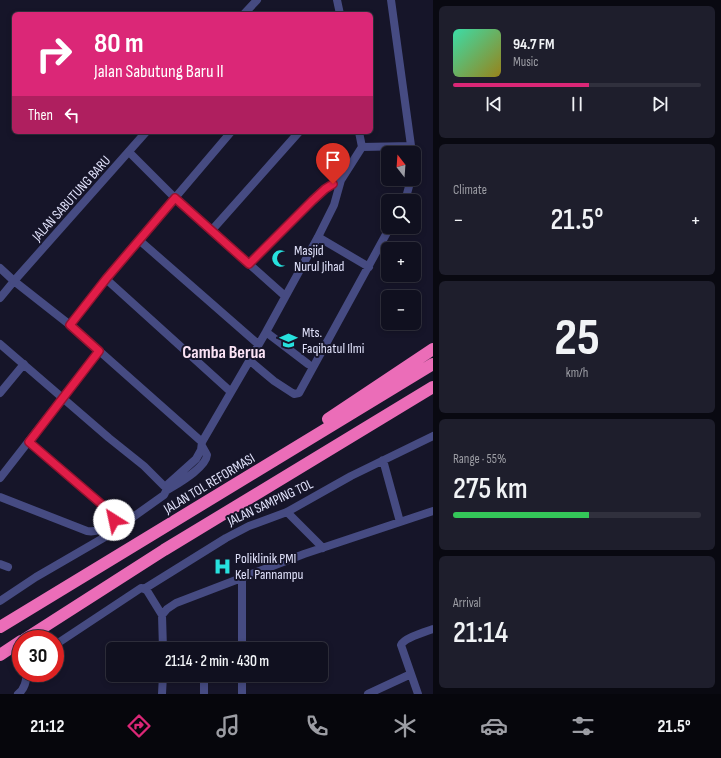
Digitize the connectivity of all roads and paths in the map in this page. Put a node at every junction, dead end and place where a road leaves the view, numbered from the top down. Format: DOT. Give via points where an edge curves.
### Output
graph roads {
  1 [pos="256,0"];
  2 [pos="391,0"];
  3 [pos="246,12"];
  4 [pos="144,134"];
  5 [pos="229,134"];
  6 [pos="297,134"];
  7 [pos="359,134"];
  8 [pos="412,146"];
  9 [pos="362,147"];
  10 [pos="381,148"];
  11 [pos="129,152"];
  12 [pos="341,180"];
  13 [pos="175,198"];
  14 [pos="212,230"];
  15 [pos="386,234"];
  16 [pos="318,237"];
  17 [pos="139,240"];
  18 [pos="249,264"];
  19 [pos="369,267"];
  20 [pos="0,268"];
  21 [pos="106,279"];
  22 [pos="14,280"];
  23 [pos="285,296"];
  24 [pos="0,298"];
  25 [pos="70,325"];
  26 [pos="266,332"];
  27 [pos="0,344"];
  28 [pos="258,344"];
  29 [pos="433,349"];
  30 [pos="99,351"];
  31 [pos="249,360"];
  32 [pos="24,364"];
  33 [pos="308,364"];
  34 [pos="433,364"];
  35 [pos="433,387"];
  36 [pos="231,392"];
  37 [pos="0,393"];
  38 [pos="63,398"];
  39 [pos="433,436"];
  40 [pos="29,442"];
  41 [pos="202,444"];
  42 [pos="384,460"];
  43 [pos="0,478"];
  44 [pos="0,497"];
  45 [pos="433,511"];
  46 [pos="287,512"];
  47 [pos="400,522"];
  48 [pos="155,533"];
  49 [pos="323,548"];
  50 [pos="242,577"];
  51 [pos="144,588"];
  52 [pos="0,601"];
  53 [pos="162,615"];
  54 [pos="0,627"];
  55 [pos="433,629"];
  56 [pos="39,630"];
  57 [pos="64,639"];
  58 [pos="163,642"];
  59 [pos="242,642"];
  60 [pos="12,647"];
  61 [pos="0,655"];
  62 [pos="411,674"];
  63 [pos="26,682"];
  64 [pos="163,682"];
  65 [pos="204,682"];
  66 [pos="242,682"];
  67 [pos="18,694"];
  68 [pos="162,694"];
  69 [pos="204,694"];
  70 [pos="242,694"];
  71 [pos="368,694"];
  72 [pos="418,694"];
  1 -- 3 [label="street"];
  2 -- 8 [label="street"];
  4 -- 11 [label="street, JALAN SABUTUNG BARU"];
  5 -- 13 [label="street"];
  6 -- 14 [label="street"];
  7 -- 9 [label="street"];
  9 -- 10 [label="street"];
  9 -- 12 [label="street"];
  11 -- 13 [label="street"];
  11 -- 22 [label="street, JALAN SABUTUNG BARU"];
  12 -- 16 [label="street" via="334,205"];
  12 -- 18 [label="street" via="325,189"];
  13 -- 14 [label="street"];
  13 -- 17 [label="street"];
  14 -- 18 [label="street"];
  15 -- 19 [label="street"];
  16 -- 19 [label="street"];
  16 -- 23 [label="street"];
  17 -- 21 [label="street"];
  17 -- 28 [label="street"];
  18 -- 23 [label="street"];
  19 -- 31 [label="street" via="299,393 294,394 284,388"];
  20 -- 22 [label="street"];
  21 -- 25 [label="street"];
  21 -- 36 [label="street"];
  22 -- 24 [label="street, JALAN SABUTUNG BARU"];
  22 -- 25 [label="street"];
  23 -- 26 [label="street"];
  25 -- 30 [label="street"];
  26 -- 28 [label="street"];
  26 -- 33 [label="street"];
  27 -- 32 [label="street"];
  28 -- 31 [label="street"];
  29 -- 48 [label="highway"];
  30 -- 38 [label="street"];
  30 -- 41 [label="street"];
  31 -- 36 [label="street"];
  32 -- 37 [label="street"];
  32 -- 38 [label="street"];
  34 -- 48 [label="highway, JALAN TOL REFORMASI"];
  35 -- 56 [label="highway" via="164,550"];
  36 -- 41 [label="street"];
  38 -- 40 [label="street"];
  38 -- 41 [label="street" via="150,471 164,486 196,459"];
  39 -- 42 [label="street, JALAN SAMPING TOL"];
  40 -- 43 [label="street"];
  40 -- 44 [label="street" via="113,514 114,520 102,529 87,531"];
  41 -- 52 [label="street" via="207,455 204,463 164,495 105,537"];
  42 -- 46 [label="street, JALAN SAMPING TOL"];
  42 -- 47 [label="street"];
  45 -- 47 [label="street"];
  46 -- 49 [label="street"];
  46 -- 51 [label="street, JALAN SAMPING TOL" via="249,526 226,538"];
  47 -- 49 [label="street"];
  48 -- 54 [label="highway, JALAN TOL REFORMASI"];
  49 -- 50 [label="street"];
  50 -- 53 [label="street" via="176,603"];
  50 -- 59 [label="street"];
  51 -- 53 [label="street"];
  51 -- 57 [label="street, JALAN SAMPING TOL"];
  53 -- 58 [label="street"];
  55 -- 62 [label="street" via="402,642"];
  60 -- 61 [label="highway"];
  62 -- 71 [label="street"];
  62 -- 72 [label="street"];
  63 -- 67 [label="street"];
  64 -- 68 [label="street"];
  65 -- 69 [label="street"];
  66 -- 70 [label="street"];
}
